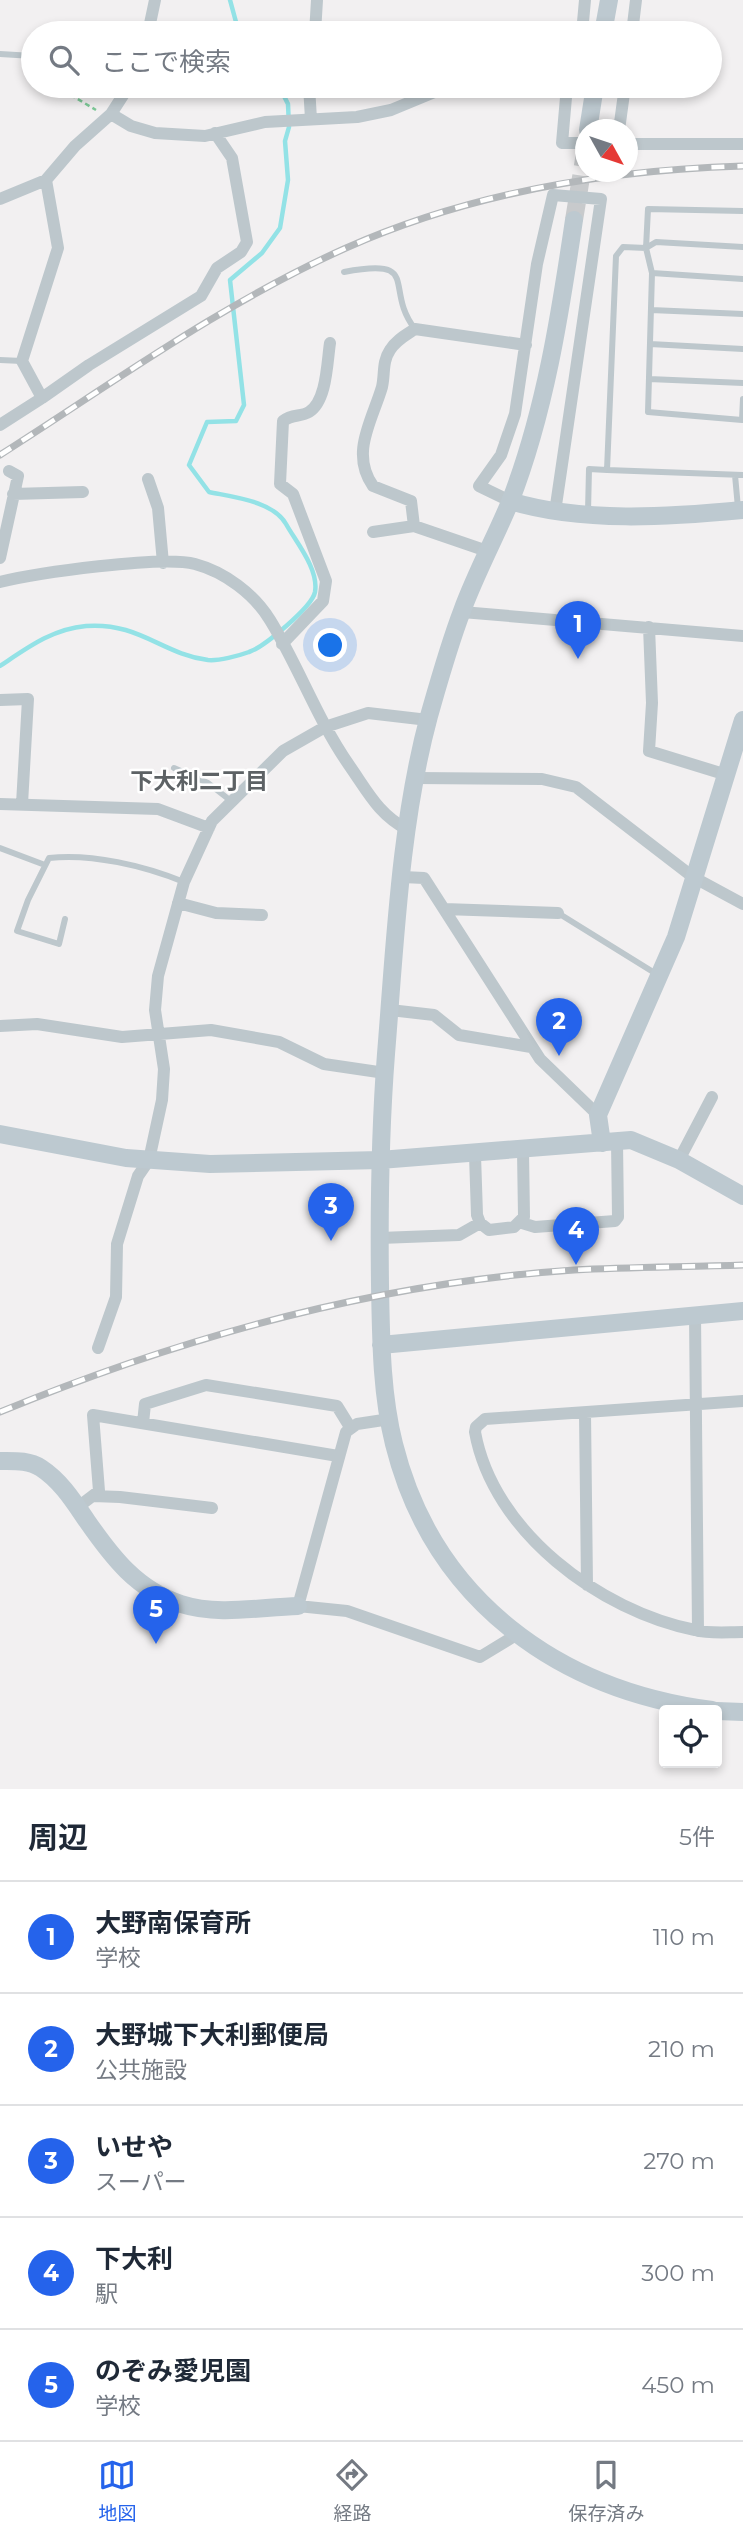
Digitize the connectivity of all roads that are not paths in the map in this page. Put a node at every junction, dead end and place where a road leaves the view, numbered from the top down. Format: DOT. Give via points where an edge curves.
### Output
graph roads {
  1 [pos="155,0"];
  2 [pos="317,0"];
  3 [pos="585,0"];
  4 [pos="608,0"];
  5 [pos="636,0"];
  6 [pos="151,21"];
  7 [pos="316,21"];
  8 [pos="583,21"];
  9 [pos="605,21"];
  10 [pos="633,21"];
  11 [pos="0,54"];
  12 [pos="21,55"];
  13 [pos="121,98"];
  14 [pos="310,98"];
  15 [pos="420,98"];
  16 [pos="566,98"];
  17 [pos="593,98"];
  18 [pos="623,98"];
  19 [pos="109,116"];
  20 [pos="311,119"];
  21 [pos="590,119"];
  22 [pos="620,119"];
  23 [pos="215,134"];
  24 [pos="575,143"];
  25 [pos="638,144"];
  26 [pos="743,144"];
  27 [pos="46,180"];
  28 [pos="0,199"];
  29 [pos="743,211"];
  30 [pos="574,220"];
  31 [pos="743,247"];
  32 [pos="646,248"];
  33 [pos="344,272"];
  34 [pos="652,274"];
  35 [pos="743,279"];
  36 [pos="651,310"];
  37 [pos="743,314"];
  38 [pos="415,329"];
  39 [pos="330,343"];
  40 [pos="650,344"];
  41 [pos="526,345"];
  42 [pos="743,349"];
  43 [pos="0,360"];
  44 [pos="22,360"];
  45 [pos="649,379"];
  46 [pos="743,383"];
  47 [pos="41,398"];
  48 [pos="743,399"];
  49 [pos="0,425"];
  50 [pos="607,470"];
  51 [pos="9,471"];
  52 [pos="739,475"];
  53 [pos="148,479"];
  54 [pos="83,492"];
  55 [pos="13,494"];
  56 [pos="510,501"];
  57 [pos="741,510"];
  58 [pos="555,512"];
  59 [pos="588,514"];
  60 [pos="414,526"];
  61 [pos="373,532"];
  62 [pos="487,551"];
  63 [pos="0,558"];
  64 [pos="163,563"];
  65 [pos="0,582"];
  66 [pos="462,612"];
  67 [pos="649,627"];
  68 [pos="743,636"];
  69 [pos="282,644"];
  70 [pos="0,700"];
  71 [pos="428,720"];
  72 [pos="743,720"];
  73 [pos="325,727"];
  74 [pos="174,768"];
  75 [pos="727,775"];
  76 [pos="416,778"];
  77 [pos="231,801"];
  78 [pos="23,804"];
  79 [pos="1,806"];
  80 [pos="209,828"];
  81 [pos="408,830"];
  82 [pos="0,848"];
  83 [pos="45,865"];
  84 [pos="403,877"];
  85 [pos="693,877"];
  86 [pos="184,882"];
  87 [pos="178,903"];
  88 [pos="743,904"];
  89 [pos="444,909"];
  90 [pos="558,913"];
  91 [pos="262,915"];
  92 [pos="65,919"];
  93 [pos="659,976"];
  94 [pos="390,1010"];
  95 [pos="0,1026"];
  96 [pos="159,1035"];
  97 [pos="531,1047"];
  98 [pos="385,1073"];
  99 [pos="712,1097"];
  100 [pos="598,1115"];
  101 [pos="0,1134"];
  102 [pos="610,1142"];
  103 [pos="523,1151"];
  104 [pos="475,1155"];
  105 [pos="149,1160"];
  106 [pos="380,1160"];
  107 [pos="680,1160"];
  108 [pos="743,1196"];
  109 [pos="480,1223"];
  110 [pos="522,1223"];
  111 [pos="380,1238"];
  112 [pos="743,1311"];
  113 [pos="695,1314"];
  114 [pos="381,1345"];
  115 [pos="98,1348"];
  116 [pos="743,1401"];
  117 [pos="696,1404"];
  118 [pos="585,1413"];
  119 [pos="390,1419"];
  120 [pos="143,1423"];
  121 [pos="350,1427"];
  122 [pos="338,1457"];
  123 [pos="0,1461"];
  124 [pos="93,1496"];
  125 [pos="78,1507"];
  126 [pos="212,1508"];
  127 [pos="587,1585"];
  128 [pos="298,1606"];
  129 [pos="698,1631"];
  130 [pos="743,1632"];
  131 [pos="516,1635"];
  132 [pos="675,1705"];
  133 [pos="722,1711"];
  134 [pos="743,1712"];
  1 -- 6 [label="street"];
  2 -- 7 [label="street"];
  3 -- 8 [label="street"];
  4 -- 9 [label="street"];
  5 -- 10 [label="street"];
  11 -- 12 [label="lane"];
  13 -- 19 [label="street"];
  14 -- 20 [label="street"];
  15 -- 20 [label="street" via="357,117"];
  16 -- 24 [label="street" via="562,143"];
  17 -- 21 [label="street"];
  18 -- 22 [label="street"];
  19 -- 23 [label="street" via="155,133"];
  19 -- 27 [label="street"];
  20 -- 23 [label="street" via="265,122"];
  23 -- 47 [label="street" via="232,158 247,242 241,252 217,268 201,296"];
  25 -- 26 [label="street"];
  27 -- 28 [label="street"];
  27 -- 44 [label="street" via="58,248"];
  29 -- 32 [label="lane" via="648,209"];
  30 -- 56 [label="street" via="559,320 536,419"];
  31 -- 32 [label="lane" via="656,242"];
  32 -- 34 [label="lane"];
  32 -- 50 [label="lane" via="622,247 616,256"];
  33 -- 38 [label="lane" via="380,266 392,271 400,281 404,314"];
  34 -- 35 [label="lane"];
  34 -- 36 [label="lane"];
  36 -- 37 [label="lane"];
  36 -- 40 [label="lane"];
  38 -- 41 [label="street"];
  38 -- 60 [label="street" via="390,350 362,444 367,477 380,491 411,501"];
  39 -- 69 [label="street" via="321,399 309,412 283,421 280,484 293,494 326,581 323,601"];
  40 -- 42 [label="lane"];
  40 -- 45 [label="lane"];
  41 -- 56 [label="street" via="515,414 501,455 479,486"];
  41 -- 58 [label="street" via="537,264 553,195 601,199"];
  43 -- 44 [label="lane"];
  44 -- 47 [label="street"];
  45 -- 46 [label="lane"];
  45 -- 48 [label="lane" via="648,412 742,420"];
  47 -- 49 [label="street"];
  50 -- 52 [label="lane"];
  50 -- 59 [label="lane" via="589,470"];
  51 -- 55 [label="street" via="18,477"];
  52 -- 57 [label="lane"];
  53 -- 64 [label="street" via="158,508"];
  54 -- 55 [label="street"];
  55 -- 63 [label="street"];
  56 -- 58 [label="street"];
  56 -- 62 [label="street"];
  57 -- 59 [label="street"];
  58 -- 59 [label="street"];
  60 -- 61 [label="street"];
  60 -- 62 [label="street"];
  62 -- 66 [label="street"];
  64 -- 65 [label="street"];
  64 -- 69 [label="street" via="194,564 233,581 270,618"];
  66 -- 67 [label="street"];
  66 -- 71 [label="street"];
  67 -- 68 [label="street"];
  67 -- 75 [label="street" via="649,751"];
  69 -- 73 [label="street"];
  70 -- 78 [label="street" via="28,699"];
  71 -- 73 [label="street" via="368,713"];
  71 -- 76 [label="street"];
  72 -- 75 [label="street"];
  73 -- 77 [label="street" via="283,751"];
  73 -- 81 [label="street" via="387,819"];
  74 -- 77 [label="lane" via="208,783"];
  75 -- 85 [label="street"];
  76 -- 81 [label="street"];
  76 -- 85 [label="street" via="541,779 576,787"];
  77 -- 80 [label="street"];
  78 -- 79 [label="street"];
  78 -- 80 [label="street" via="158,808"];
  80 -- 86 [label="street"];
  81 -- 84 [label="street"];
  82 -- 83 [label="lane"];
  83 -- 86 [label="lane" via="49,858 87,858"];
  83 -- 92 [label="lane" via="17,931 59,944"];
  84 -- 89 [label="street" via="424,878"];
  84 -- 94 [label="street"];
  85 -- 88 [label="street"];
  85 -- 93 [label="street"];
  86 -- 87 [label="street"];
  87 -- 91 [label="street" via="216,913"];
  87 -- 96 [label="street" via="158,976 155,1010"];
  89 -- 90 [label="street"];
  89 -- 97 [label="street"];
  90 -- 93 [label="lane"];
  93 -- 100 [label="street"];
  94 -- 97 [label="street" via="435,1015 459,1035"];
  94 -- 98 [label="street"];
  95 -- 96 [label="street" via="37,1024 122,1037"];
  96 -- 98 [label="street" via="211,1030 279,1042 324,1063"];
  96 -- 105 [label="street" via="162,1100"];
  97 -- 100 [label="street"];
  98 -- 106 [label="street"];
  99 -- 107 [label="street"];
  100 -- 102 [label="street"];
  101 -- 105 [label="street"];
  102 -- 103 [label="street"];
  102 -- 107 [label="street" via="631,1140"];
  102 -- 110 [label="street" via="615,1222 535,1227"];
  103 -- 104 [label="street"];
  103 -- 110 [label="street"];
  104 -- 106 [label="street"];
  104 -- 109 [label="street"];
  105 -- 106 [label="street" via="211,1164"];
  105 -- 115 [label="street" via="138,1176 117,1244 116,1297"];
  106 -- 111 [label="street"];
  107 -- 108 [label="street"];
  109 -- 110 [label="street" via="489,1230"];
  109 -- 111 [label="street" via="459,1235"];
  111 -- 114 [label="street"];
  112 -- 113 [label="street"];
  113 -- 114 [label="street"];
  113 -- 117 [label="street"];
  114 -- 119 [label="street"];
  116 -- 117 [label="street"];
  117 -- 118 [label="street"];
  117 -- 129 [label="street"];
  118 -- 127 [label="street"];
  118 -- 127 [label="street" via="485,1419 475,1432 493,1481 525,1531 552,1560"];
  119 -- 121 [label="street"];
  119 -- 131 [label="street" via="402,1468 422,1518 466,1586"];
  120 -- 121 [label="street" via="145,1404 206,1385 337,1406"];
  120 -- 122 [label="street"];
  120 -- 124 [label="street" via="93,1415 95,1457 100,1467 99,1491"];
  121 -- 122 [label="street"];
  122 -- 128 [label="street"];
  123 -- 125 [label="street" via="40,1467"];
  124 -- 125 [label="street"];
  124 -- 126 [label="street"];
  125 -- 128 [label="street" via="131,1577 181,1605 204,1609"];
  127 -- 129 [label="street" via="669,1624"];
  128 -- 131 [label="street" via="347,1612 480,1657"];
  129 -- 130 [label="street"];
  131 -- 132 [label="street" via="578,1673"];
  133 -- 134 [label="street"];
}
